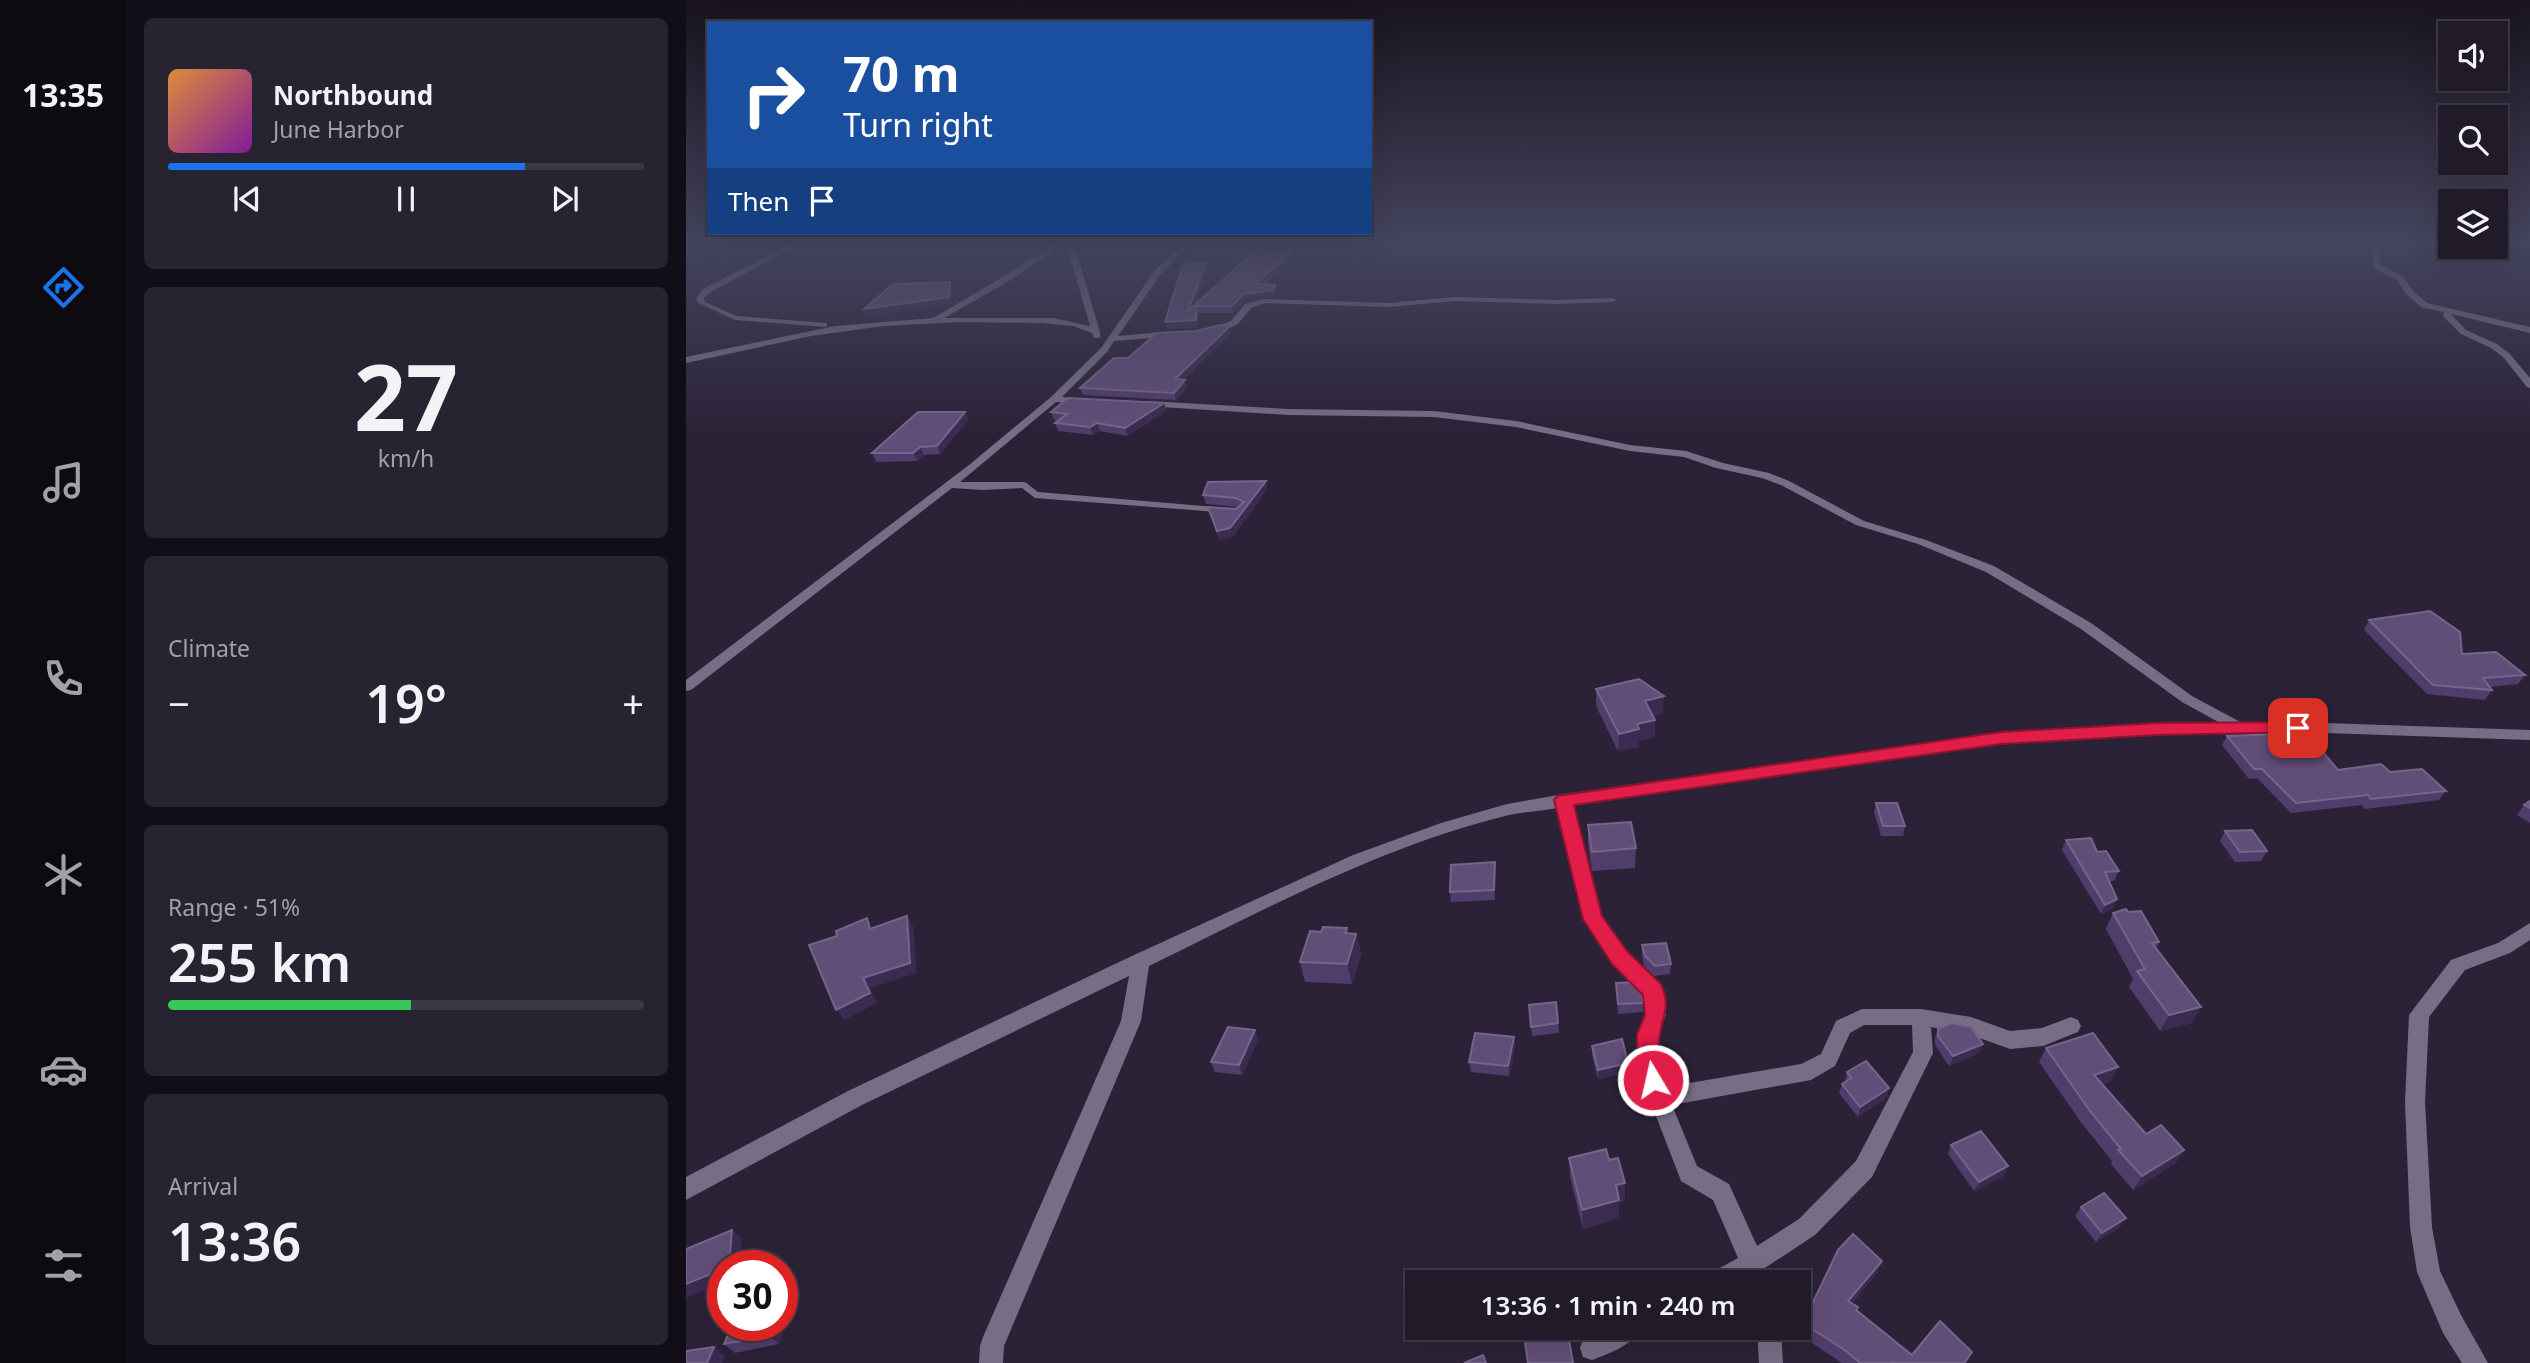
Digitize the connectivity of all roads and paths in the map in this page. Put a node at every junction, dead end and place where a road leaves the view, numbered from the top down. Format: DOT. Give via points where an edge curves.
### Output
graph roads {
  1 [pos="706,305"];
  2 [pos="962,305"];
  3 [pos="1088,305"];
  4 [pos="1136,305"];
  5 [pos="1252,305"];
  6 [pos="2427,305"];
  7 [pos="2442,311"];
  8 [pos="932,322"];
  9 [pos="853,327"];
  10 [pos="2530,330"];
  11 [pos="1096,332"];
  12 [pos="1185,334"];
  13 [pos="1197,334"];
  14 [pos="1112,339"];
  15 [pos="1104,350"];
  16 [pos="686,360"];
  17 [pos="2530,385"];
  18 [pos="1054,400"];
  19 [pos="1094,401"];
  20 [pos="1135,404"];
  21 [pos="950,485"];
  22 [pos="1238,512"];
  23 [pos="686,687"];
  24 [pos="2242,729"];
  25 [pos="2530,735"];
  26 [pos="1563,800"];
  27 [pos="2530,930"];
  28 [pos="1141,960"];
  29 [pos="1921,1017"];
  30 [pos="2071,1026"];
  31 [pos="1659,1098"];
  32 [pos="686,1189"];
  33 [pos="1754,1270"];
  34 [pos="1758,1270"];
  35 [pos="1607,1340"];
  36 [pos="1770,1340"];
  37 [pos="1592,1348"];
  38 [pos="991,1363"];
  39 [pos="1771,1363"];
  40 [pos="2476,1363"];
  1 -- 9 [label="street" via="735,318"];
  2 -- 8 [label="street"];
  3 -- 11 [label="street"];
  4 -- 14 [label="street"];
  5 -- 13 [label="street" via="1234,323"];
  6 -- 7 [label="street"];
  7 -- 10 [label="street"];
  7 -- 17 [label="street" via="2460,330 2491,344 2514,362"];
  8 -- 9 [label="street"];
  8 -- 11 [label="street" via="1043,320 1078,323"];
  9 -- 16 [label="street"];
  11 -- 15 [label="street"];
  12 -- 14 [label="street"];
  14 -- 15 [label="street"];
  15 -- 18 [label="street"];
  18 -- 19 [label="street"];
  18 -- 21 [label="street"];
  20 -- 24 [label="street" via="1434,414 1686,454 1765,475 1860,523 1990,569 2086,626 2187,699"];
  21 -- 22 [label="street" via="1025,485 1035,495"];
  21 -- 23 [label="street"];
  24 -- 25 [label="street" via="2326,727"];
  24 -- 26 [label="street" via="2001,738"];
  26 -- 28 [label="street" via="1507,810 1394,846"];
  26 -- 31 [label="street" via="1593,919 1620,958 1653,991 1656,1015 1648,1034 1648,1061"];
  27 -- 40 [label="street" via="2504,948 2458,965 2419,1015 2415,1102 2421,1227 2429,1272"];
  28 -- 32 [label="street" via="855,1098"];
  28 -- 38 [label="street" via="1131,1021 992,1346"];
  29 -- 30 [label="street" via="1971,1026 2010,1040 2043,1037"];
  29 -- 31 [label="street" via="1862,1017 1843,1027 1828,1060 1804,1073"];
  29 -- 34 [label="street" via="1923,1053 1864,1169"];
  31 -- 33 [label="street" via="1689,1173 1721,1192"];
  35 -- 37 [label="street"];
  36 -- 39 [label="street"];
}
